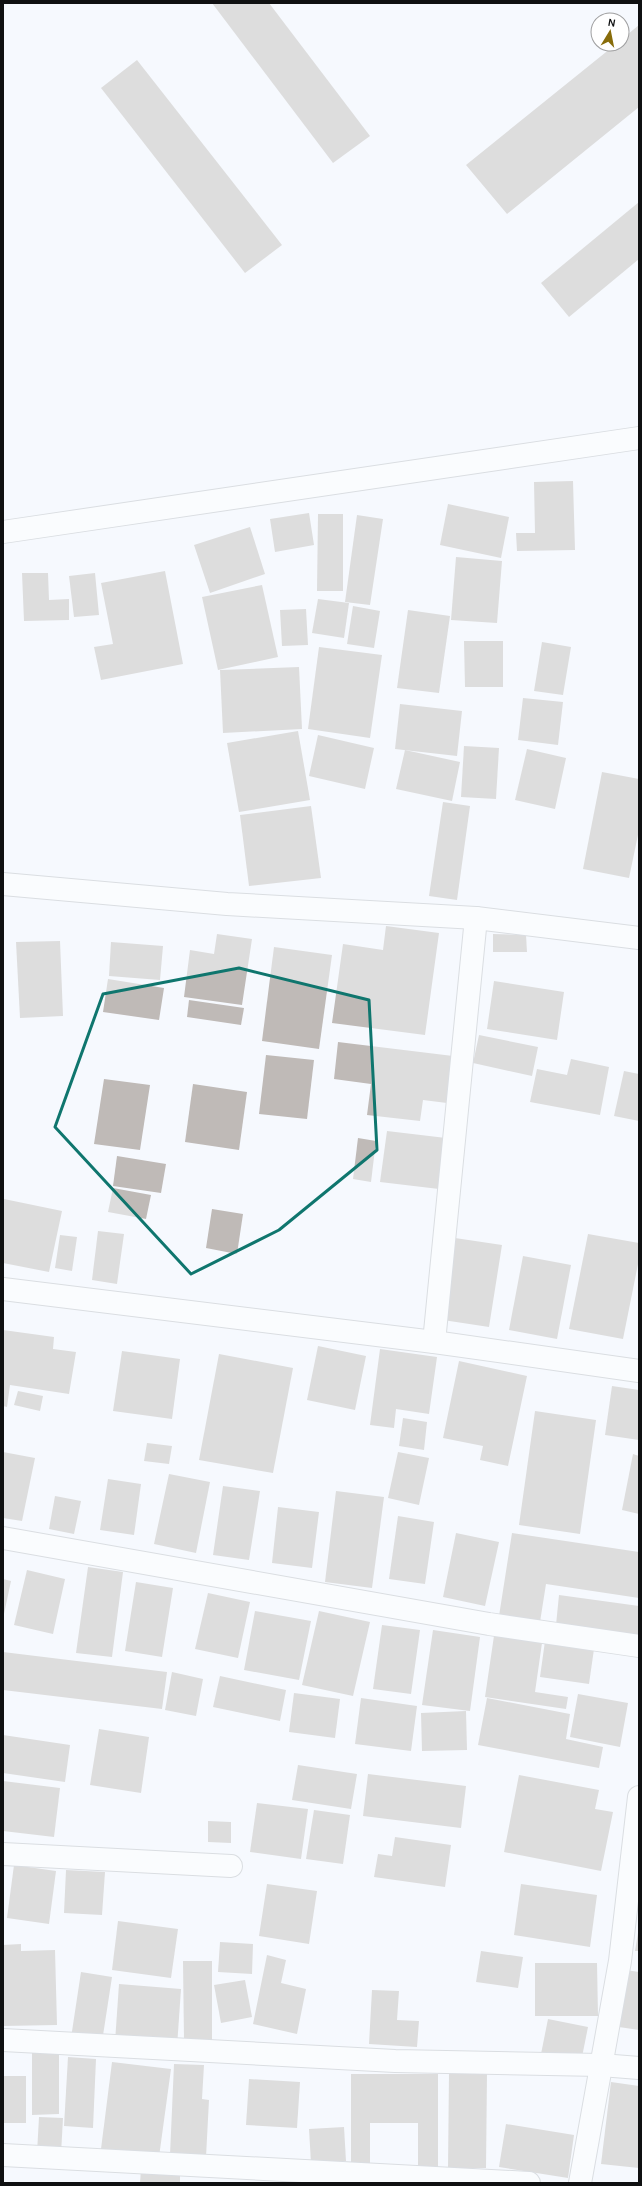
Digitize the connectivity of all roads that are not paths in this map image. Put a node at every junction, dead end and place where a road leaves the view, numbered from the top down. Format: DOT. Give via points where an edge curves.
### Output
graph roads {
  1 [pos="639,438"];
  2 [pos="3,532"];
  3 [pos="3,884"];
  4 [pos="476,918"];
  5 [pos="639,938"];
  6 [pos="3,1289"];
  7 [pos="434,1342"];
  8 [pos="639,1371"];
  9 [pos="3,1538"];
  10 [pos="639,1646"];
  11 [pos="639,1797"];
  12 [pos="3,1854"];
  13 [pos="231,1866"];
  14 [pos="629,1962"];
  15 [pos="3,2040"];
  16 [pos="601,2065"];
  17 [pos="639,2068"];
  18 [pos="3,2155"];
  19 [pos="529,2183"];
  20 [pos="580,2183"];
  1 -- 2 [label="street"];
  3 -- 4 [label="street" via="227,904"];
  4 -- 5 [label="street"];
  4 -- 7 [label="street"];
  6 -- 7 [label="street"];
  7 -- 8 [label="street"];
  9 -- 10 [label="street" via="481,1622"];
  11 -- 14 [label="street"];
  12 -- 13 [label="street"];
  14 -- 16 [label="street"];
  15 -- 16 [label="street" via="395,2061"];
  16 -- 17 [label="street"];
  16 -- 20 [label="street"];
  18 -- 19 [label="street"];
}
